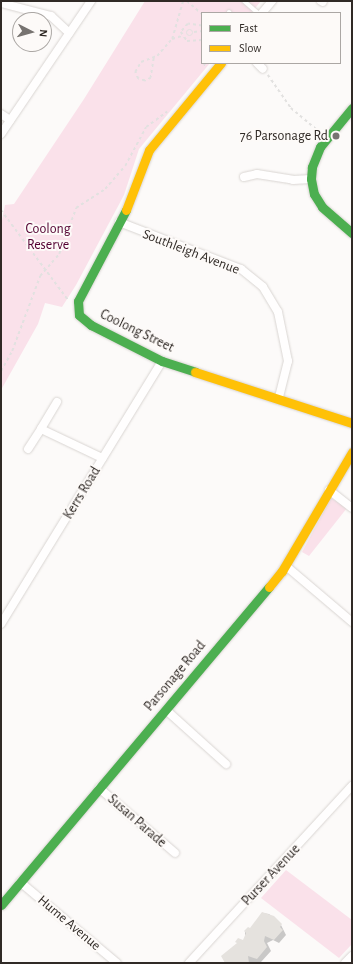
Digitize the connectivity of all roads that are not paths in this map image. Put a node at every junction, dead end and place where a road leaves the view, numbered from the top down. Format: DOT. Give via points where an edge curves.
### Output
graph roads {
  1 [pos="91,1"];
  2 [pos="244,1"];
  3 [pos="272,1"];
  4 [pos="1,3"];
  5 [pos="257,12"];
  6 [pos="263,12"];
  7 [pos="69,33"];
  8 [pos="220,64"];
  9 [pos="352,108"];
  10 [pos="1,114"];
  11 [pos="10,120"];
  12 [pos="1,134"];
  13 [pos="244,177"];
  14 [pos="311,179"];
  15 [pos="120,222"];
  16 [pos="352,233"];
  17 [pos="162,361"];
  18 [pos="279,397"];
  19 [pos="57,402"];
  20 [pos="352,423"];
  21 [pos="40,429"];
  22 [pos="28,449"];
  23 [pos="352,452"];
  24 [pos="102,458"];
  25 [pos="329,490"];
  26 [pos="352,508"];
  27 [pos="286,566"];
  28 [pos="352,622"];
  29 [pos="1,624"];
  30 [pos="166,710"];
  31 [pos="226,764"];
  32 [pos="352,786"];
  33 [pos="99,788"];
  34 [pos="175,853"];
  35 [pos="20,882"];
  36 [pos="1,905"];
  37 [pos="352,956"];
  38 [pos="117,963"];
  39 [pos="189,963"];
  40 [pos="345,963"];
  1 -- 7 [label="street"];
  2 -- 5 [label="lane"];
  3 -- 6 [label="street"];
  4 -- 7 [label="street" via="51,16"];
  7 -- 11 [label="street"];
  8 -- 15 [label="street" via="149,150 133,196"];
  9 -- 14 [label="street" via="315,156"];
  10 -- 11 [label="street"];
  11 -- 12 [label="street"];
  13 -- 14 [label="street" via="257,174 293,180"];
  14 -- 16 [label="street" via="314,194 322,207"];
  15 -- 17 [label="street, Coolong Street" via="78,301 79,315 91,325"];
  15 -- 18 [label="street, Southleigh Avenue" via="240,269 262,287 278,312 288,361"];
  17 -- 18 [label="street, Coolong Street"];
  17 -- 24 [label="street, Kerrs Road"];
  18 -- 20 [label="street, Coolong Street"];
  19 -- 21 [label="street"];
  21 -- 22 [label="street"];
  21 -- 24 [label="street"];
  23 -- 25 [label="street, Parsonage Road"];
  24 -- 29 [label="street, Kerrs Road"];
  25 -- 26 [label="street"];
  25 -- 27 [label="street, Parsonage Road"];
  27 -- 28 [label="street"];
  27 -- 30 [label="street, Parsonage Road"];
  30 -- 31 [label="street"];
  30 -- 33 [label="street, Parsonage Road"];
  32 -- 39 [label="street, Purser Avenue"];
  33 -- 34 [label="street, Susan Parade"];
  33 -- 35 [label="street, Parsonage Road"];
  35 -- 36 [label="street, Parsonage Road"];
  35 -- 38 [label="street, Hume Avenue"];
  37 -- 40 [label="street"];
}
